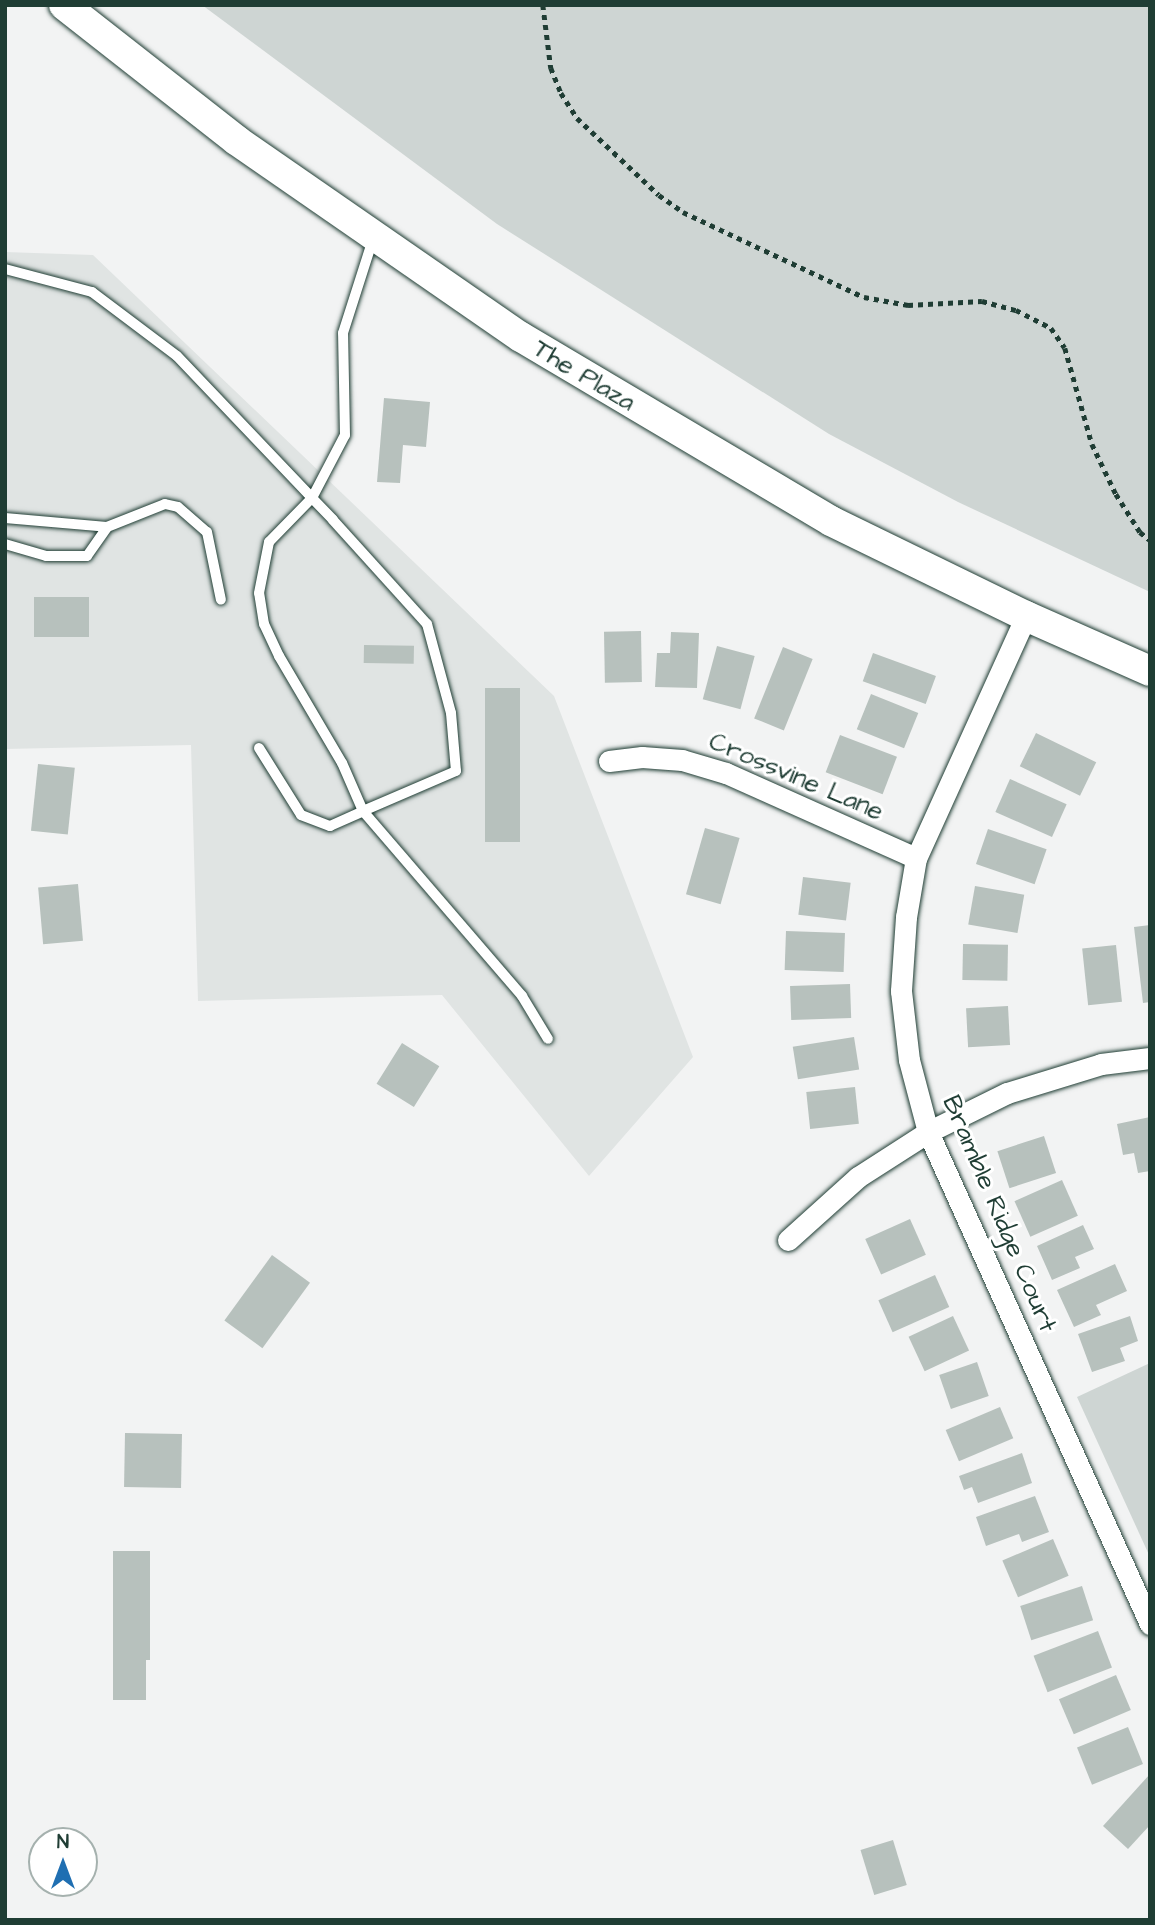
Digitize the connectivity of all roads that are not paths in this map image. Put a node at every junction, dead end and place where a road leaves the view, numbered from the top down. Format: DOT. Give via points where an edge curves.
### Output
graph roads {
  1 [pos="64,5"];
  2 [pos="374,237"];
  3 [pos="5,269"];
  4 [pos="312,498"];
  5 [pos="5,518"];
  6 [pos="107,527"];
  7 [pos="5,544"];
  8 [pos="221,600"];
  9 [pos="1026,616"];
  10 [pos="1150,671"];
  11 [pos="259,748"];
  12 [pos="609,761"];
  13 [pos="363,811"];
  14 [pos="916,858"];
  15 [pos="548,1039"];
  16 [pos="1150,1058"];
  17 [pos="928,1132"];
  18 [pos="788,1240"];
  19 [pos="1150,1623"];
  1 -- 2 [label="street, The Plaza" via="236,140"];
  2 -- 4 [label="lane" via="343,333 345,435"];
  2 -- 9 [label="street, The Plaza" via="521,337 734,466 831,521"];
  3 -- 4 [label="lane" via="92,292 177,356"];
  4 -- 13 [label="lane" via="269,542 259,593 264,624 342,763"];
  4 -- 13 [label="lane" via="427,624 451,713 456,771"];
  5 -- 6 [label="lane"];
  6 -- 7 [label="lane" via="87,556 46,556"];
  6 -- 8 [label="lane" via="165,504 178,507 207,532"];
  9 -- 10 [label="street, The Plaza"];
  9 -- 14 [label="street, Bramble Ridge Court"];
  11 -- 13 [label="lane" via="300,815 330,826"];
  12 -- 14 [label="street, Crossvine Lane" via="642,757 681,760 726,774"];
  13 -- 15 [label="lane" via="522,996"];
  14 -- 17 [label="street, Bramble Ridge Court" via="901,991 909,1060"];
  16 -- 17 [label="street" via="1101,1064 1007,1093"];
  17 -- 18 [label="street" via="858,1177"];
  17 -- 19 [label="street, Bramble Ridge Court"];
}
